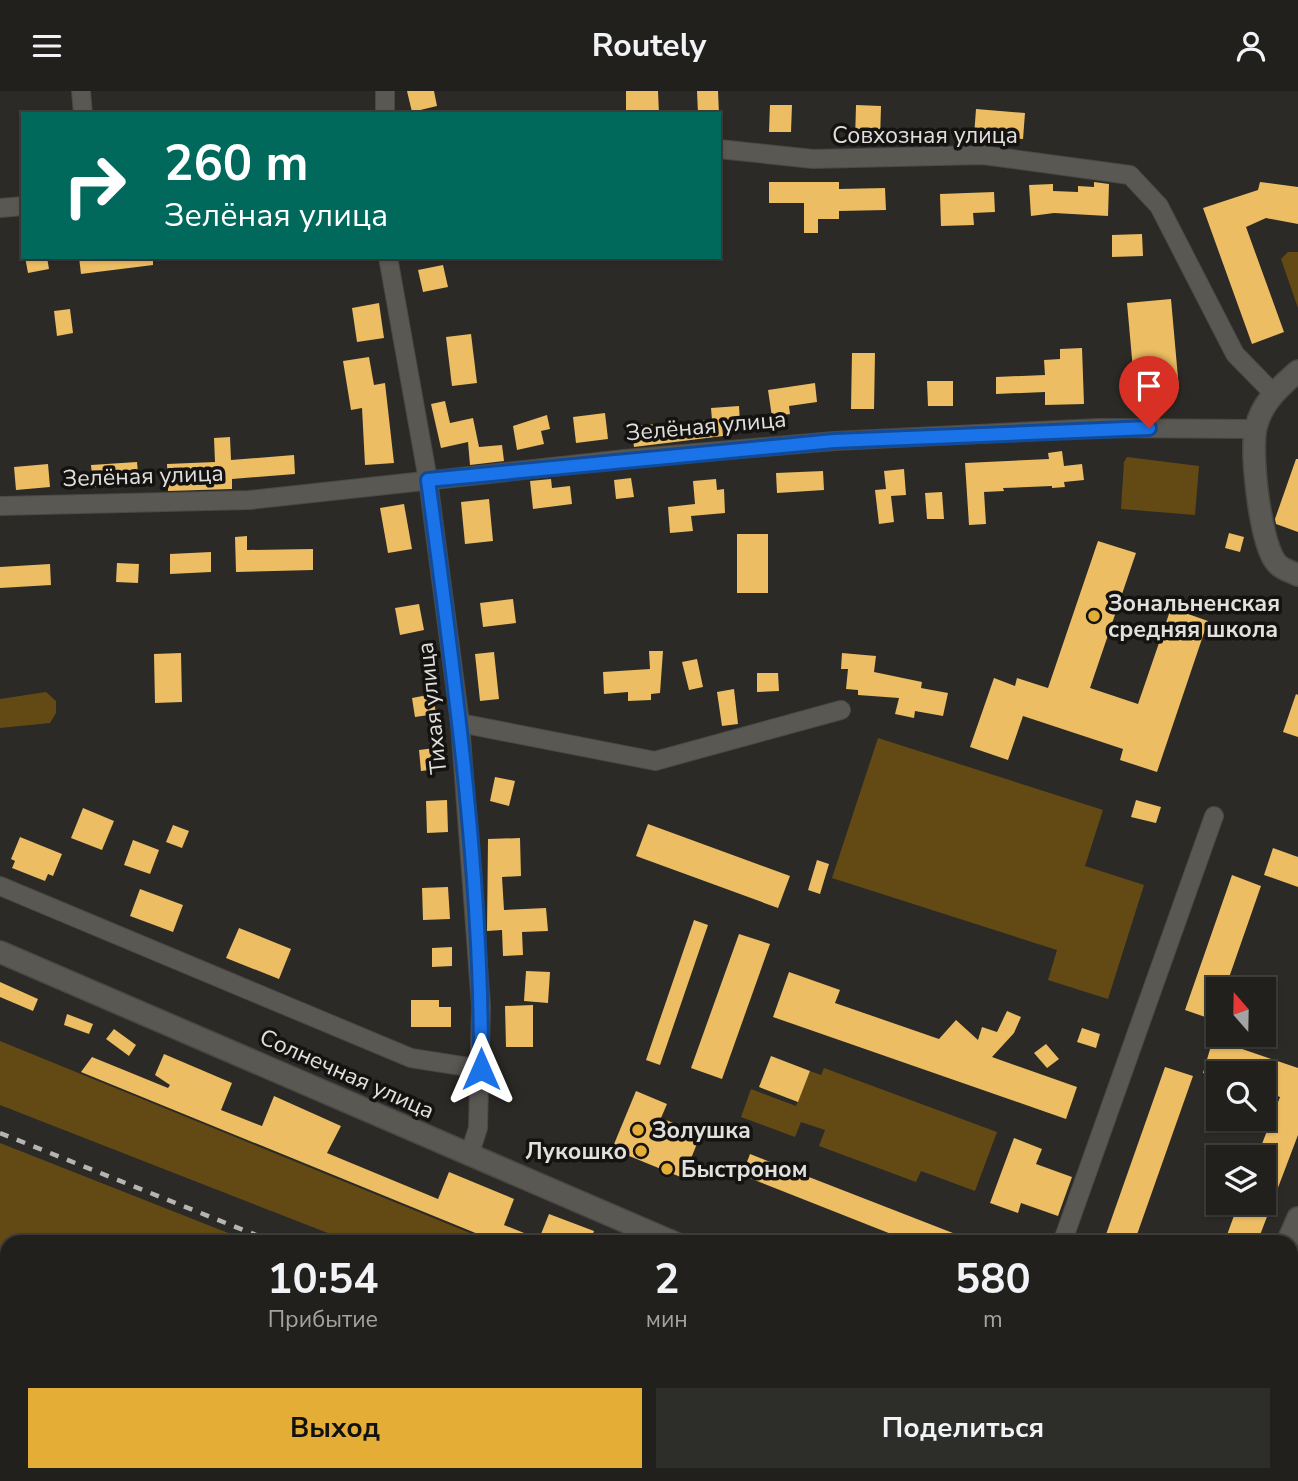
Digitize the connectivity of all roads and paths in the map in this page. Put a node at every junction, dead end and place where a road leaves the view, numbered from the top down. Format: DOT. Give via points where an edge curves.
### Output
graph roads {
  1 [pos="81,91"];
  2 [pos="385,91"];
  3 [pos="83,112"];
  4 [pos="384,112"];
  5 [pos="721,149"];
  6 [pos="21,206"];
  7 [pos="0,208"];
  8 [pos="388,259"];
  9 [pos="1298,371"];
  10 [pos="1273,393"];
  11 [pos="1255,429"];
  12 [pos="428,480"];
  13 [pos="0,506"];
  14 [pos="1298,575"];
  15 [pos="841,710"];
  16 [pos="460,723"];
  17 [pos="1214,816"];
  18 [pos="0,886"];
  19 [pos="0,952"];
  20 [pos="481,1069"];
  21 [pos="469,1156"];
  22 [pos="1298,1218"];
  23 [pos="656,1235"];
  24 [pos="1065,1235"];
  25 [pos="1291,1235"];
  1 -- 3 [label="street"];
  2 -- 4 [label="street"];
  5 -- 10 [label="street, Совхозная улица" via="813,159 983,155 1130,175 1159,206 1235,354"];
  6 -- 7 [label="street"];
  8 -- 12 [label="street, Тихая улица"];
  9 -- 10 [label="street"];
  10 -- 11 [label="street"];
  11 -- 12 [label="street, Зелёная улица" via="1100,428 834,441"];
  11 -- 14 [label="street" via="1264,537 1279,566"];
  12 -- 13 [label="street, Зелёная улица" via="250,500"];
  12 -- 16 [label="street, Тихая улица"];
  15 -- 16 [label="street" via="654,761"];
  16 -- 20 [label="street, Тихая улица" via="481,1006"];
  17 -- 24 [label="street"];
  18 -- 20 [label="street" via="411,1058"];
  19 -- 21 [label="street, Солнечная улица"];
  20 -- 21 [label="street, Тихая улица" via="478,1128"];
  21 -- 23 [label="street, Солнечная улица"];
  22 -- 25 [label="street"];
}
